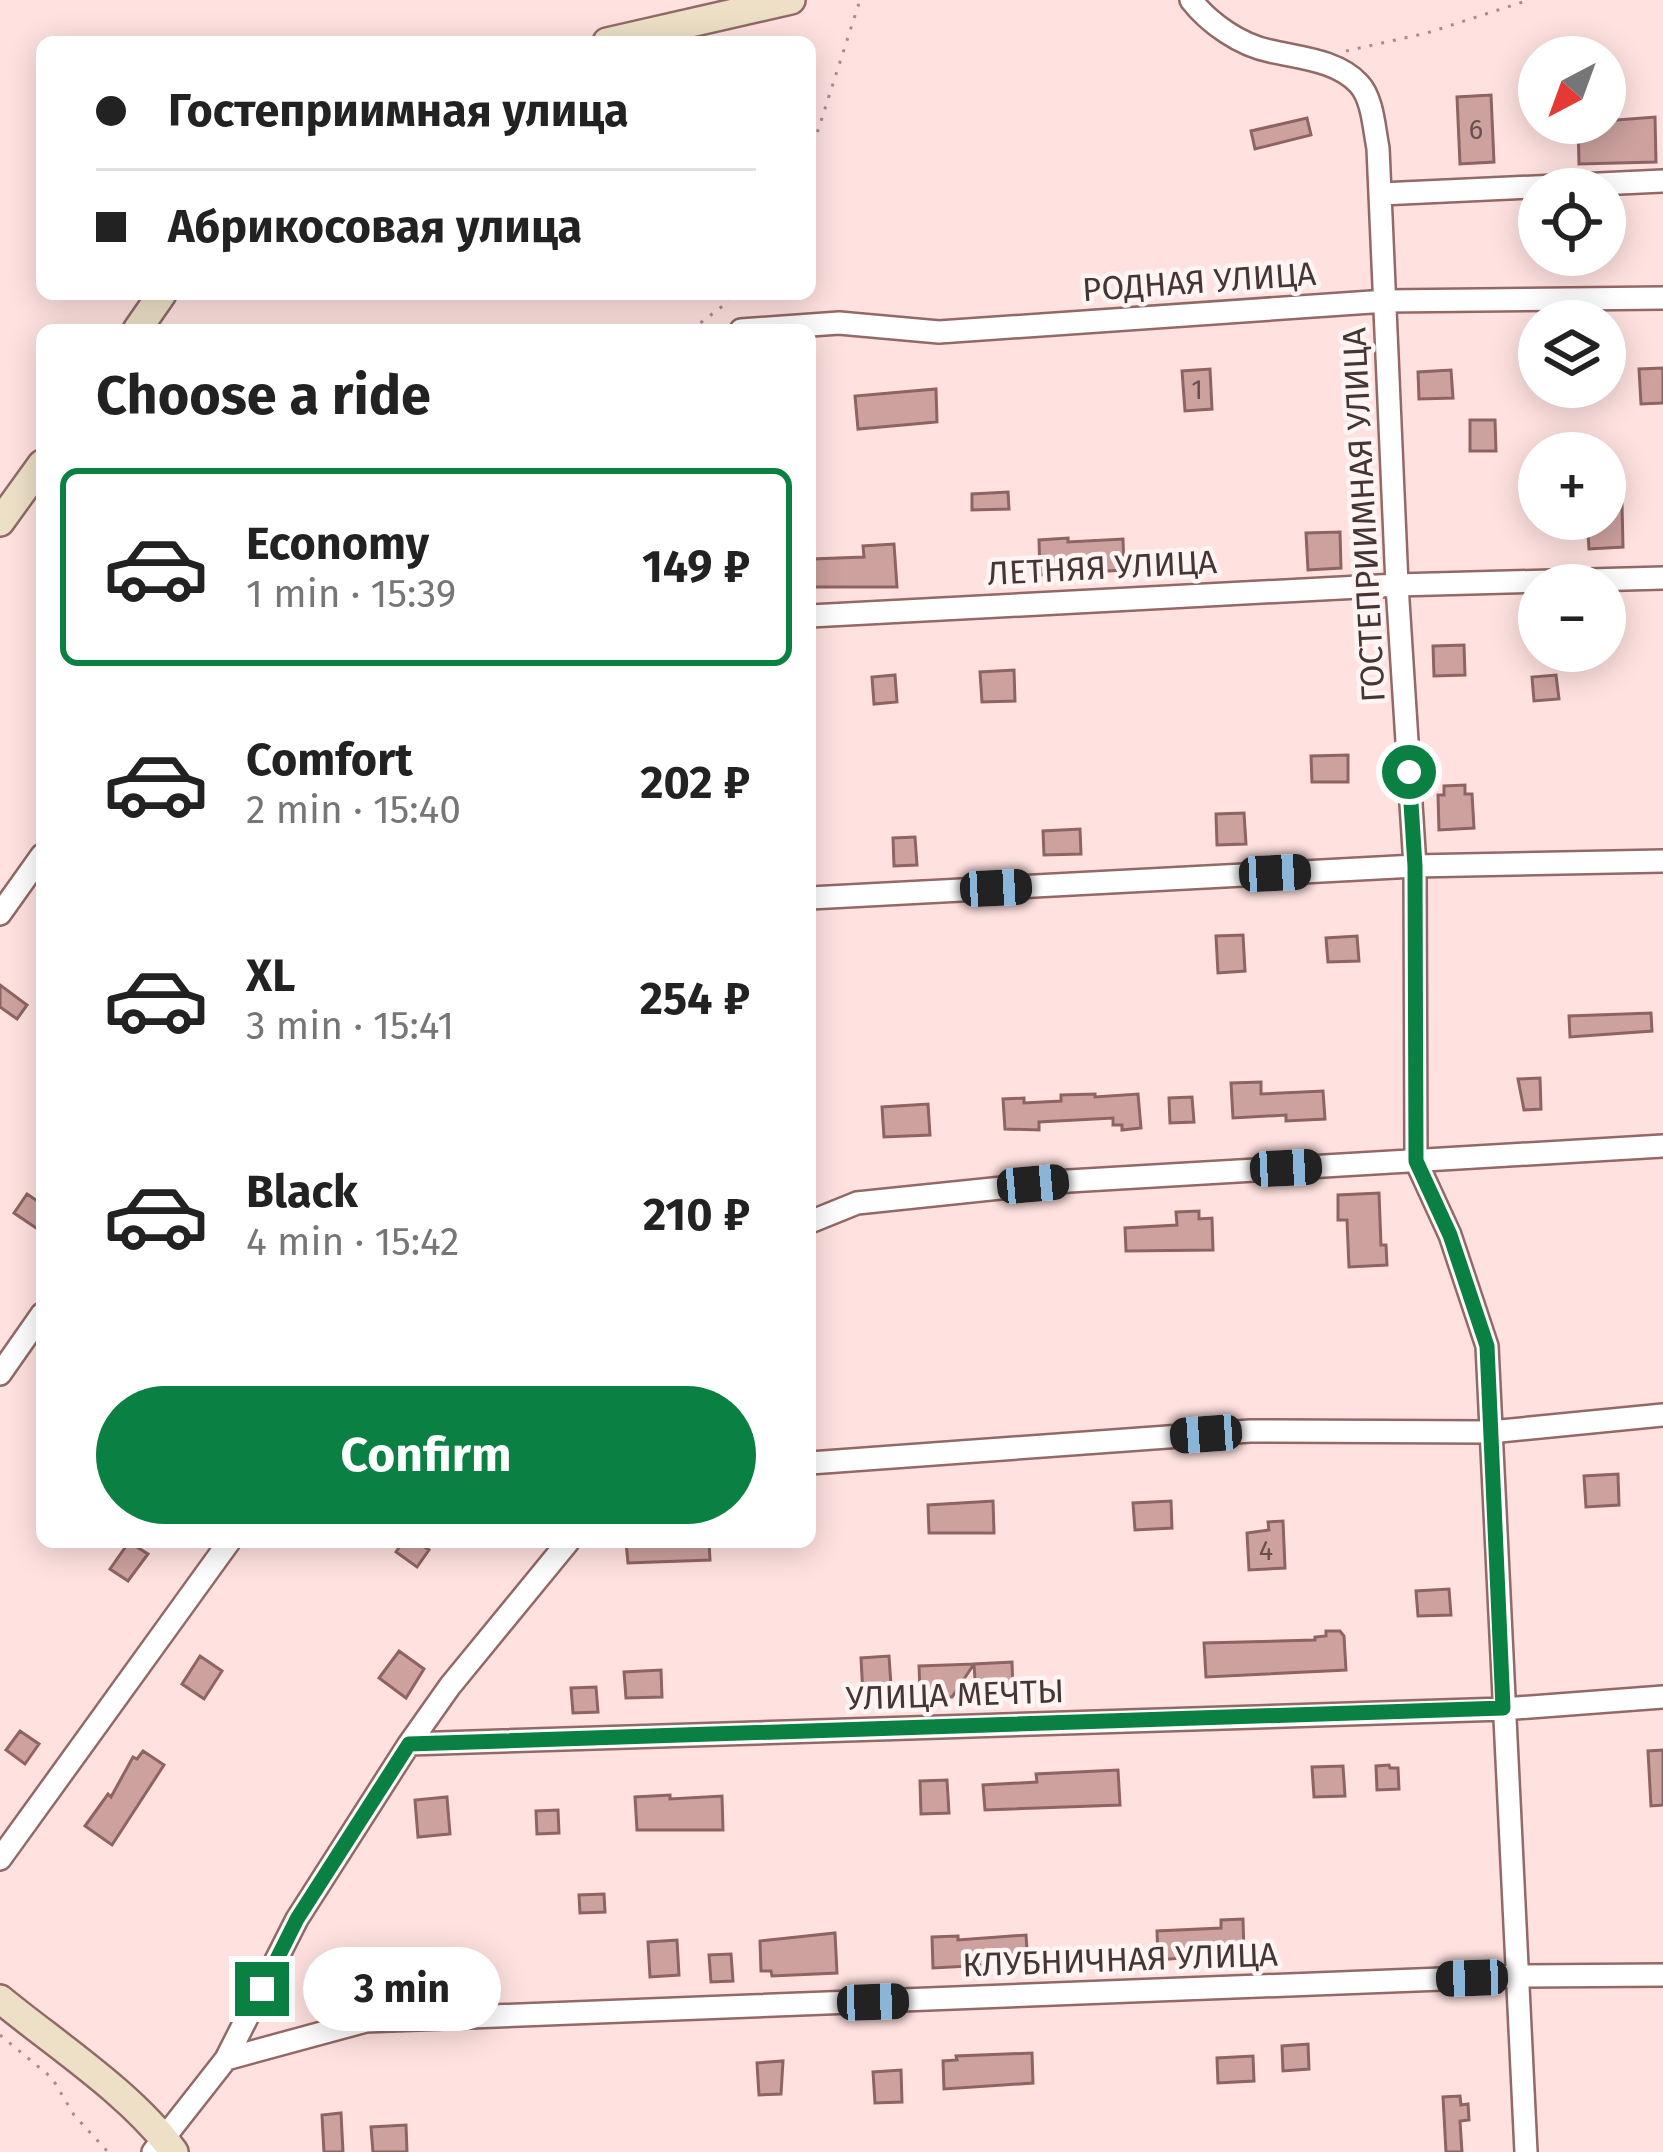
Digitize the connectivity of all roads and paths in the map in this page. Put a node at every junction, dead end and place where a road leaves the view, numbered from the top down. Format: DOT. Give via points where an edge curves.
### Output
graph roads {
  1 [pos="791,0"];
  2 [pos="860,0"];
  3 [pos="1191,0"];
  4 [pos="1529,0"];
  5 [pos="633,36"];
  6 [pos="1313,58"];
  7 [pos="816,136"];
  8 [pos="1663,181"];
  9 [pos="1381,194"];
  10 [pos="1663,298"];
  11 [pos="728,300"];
  12 [pos="1386,301"];
  13 [pos="699,324"];
  14 [pos="816,325"];
  15 [pos="36,472"];
  16 [pos="0,522"];
  17 [pos="1663,578"];
  18 [pos="1396,585"];
  19 [pos="816,616"];
  20 [pos="1663,861"];
  21 [pos="36,863"];
  22 [pos="1415,866"];
  23 [pos="816,898"];
  24 [pos="0,914"];
  25 [pos="1663,1146"];
  26 [pos="1416,1161"];
  27 [pos="816,1220"];
  28 [pos="36,1323"];
  29 [pos="0,1374"];
  30 [pos="1663,1415"];
  31 [pos="1490,1432"];
  32 [pos="816,1463"];
  33 [pos="225,1548"];
  34 [pos="563,1548"];
  35 [pos="1663,1697"];
  36 [pos="1503,1708"];
  37 [pos="409,1744"];
  38 [pos="0,1859"];
  39 [pos="1663,1975"];
  40 [pos="1518,1976"];
  41 [pos="0,2000"];
  42 [pos="0,2035"];
  43 [pos="226,2059"];
  44 [pos="163,2147"];
  45 [pos="108,2152"];
  46 [pos="1526,2152"];
  1 -- 5 [label="main road"];
  2 -- 7 [label="path"];
  3 -- 6 [label="street" via="1207,20 1264,50"];
  4 -- 6 [label="path"];
  6 -- 9 [label="street, ГОСТЕПРИИМНАЯ УЛИЦА" via="1360,84"];
  8 -- 9 [label="street"];
  9 -- 12 [label="street, ГОСТЕПРИИМНАЯ УЛИЦА"];
  10 -- 12 [label="street, РОДНАЯ УЛИЦА"];
  11 -- 13 [label="path"];
  12 -- 14 [label="street, РОДНАЯ УЛИЦА" via="939,332"];
  12 -- 18 [label="street, ГОСТЕПРИИМНАЯ УЛИЦА"];
  15 -- 16 [label="main road"];
  17 -- 18 [label="street, ЛЕТНЯЯ УЛИЦА"];
  18 -- 19 [label="street, ЛЕТНЯЯ УЛИЦА"];
  18 -- 22 [label="street, ГОСТЕПРИИМНАЯ УЛИЦА"];
  20 -- 22 [label="street"];
  21 -- 24 [label="street"];
  22 -- 23 [label="street"];
  22 -- 26 [label="street, ГОСТЕПРИИМНАЯ УЛИЦА"];
  25 -- 26 [label="street"];
  26 -- 27 [label="street" via="946,1192 857,1203"];
  26 -- 31 [label="street, ГОСТЕПРИИМНАЯ УЛИЦА" via="1487,1346"];
  28 -- 29 [label="street"];
  30 -- 31 [label="street"];
  31 -- 32 [label="street" via="1250,1431"];
  31 -- 36 [label="street, ГОСТЕПРИИМНАЯ УЛИЦА"];
  33 -- 38 [label="street"];
  34 -- 37 [label="street"];
  35 -- 36 [label="street, УЛИЦА МЕЧТЫ"];
  36 -- 37 [label="street, УЛИЦА МЕЧТЫ"];
  36 -- 40 [label="street, ГОСТЕПРИИМНАЯ УЛИЦА"];
  37 -- 43 [label="street" via="297,1919"];
  39 -- 40 [label="street, КЛУБНИЧНАЯ УЛИЦА"];
  40 -- 43 [label="street, КЛУБНИЧНАЯ УЛИЦА" via="366,2021"];
  40 -- 46 [label="street, ГОСТЕПРИИМНАЯ УЛИЦА"];
  41 -- 44 [label="main road"];
  42 -- 45 [label="path" via="52,2078"];
  43 -- 44 [label="street"];
}
